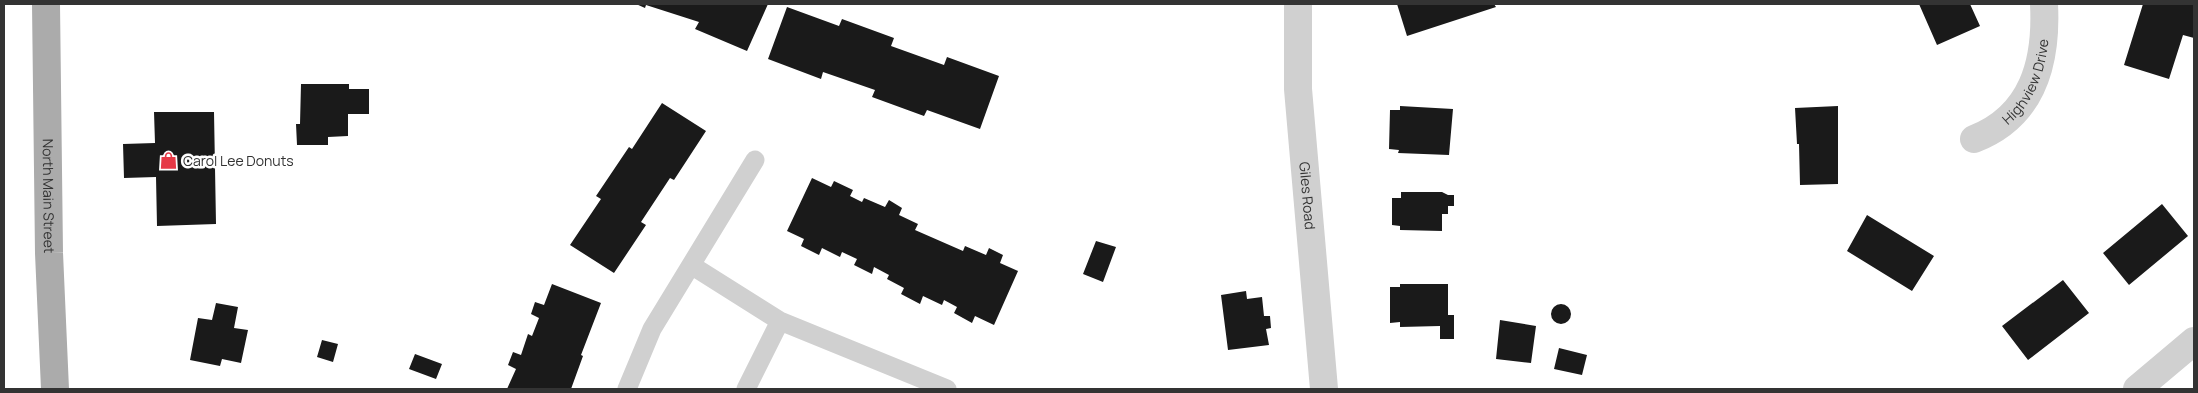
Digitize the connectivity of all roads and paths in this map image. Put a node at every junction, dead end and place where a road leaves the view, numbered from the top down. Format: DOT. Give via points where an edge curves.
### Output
graph roads {
  1 [pos="46,4"];
  2 [pos="1298,4"];
  3 [pos="2044,4"];
  4 [pos="1974,139"];
  5 [pos="755,160"];
  6 [pos="691,265"];
  7 [pos="780,321"];
  8 [pos="2194,341"];
  9 [pos="55,389"];
  10 [pos="627,389"];
  11 [pos="746,389"];
  12 [pos="947,389"];
  13 [pos="1324,389"];
  14 [pos="2137,389"];
  1 -- 9 [label="main road, North Main Street" via="49,253"];
  2 -- 13 [label="street, Giles Road" via="1298,89"];
  3 -- 4 [label="street, Highview Drive" via="2043,53 2033,85 2006,120"];
  5 -- 6 [label="lane"];
  6 -- 7 [label="lane"];
  6 -- 10 [label="lane" via="652,329"];
  7 -- 11 [label="lane"];
  7 -- 12 [label="lane"];
  8 -- 14 [label="street"];
}
